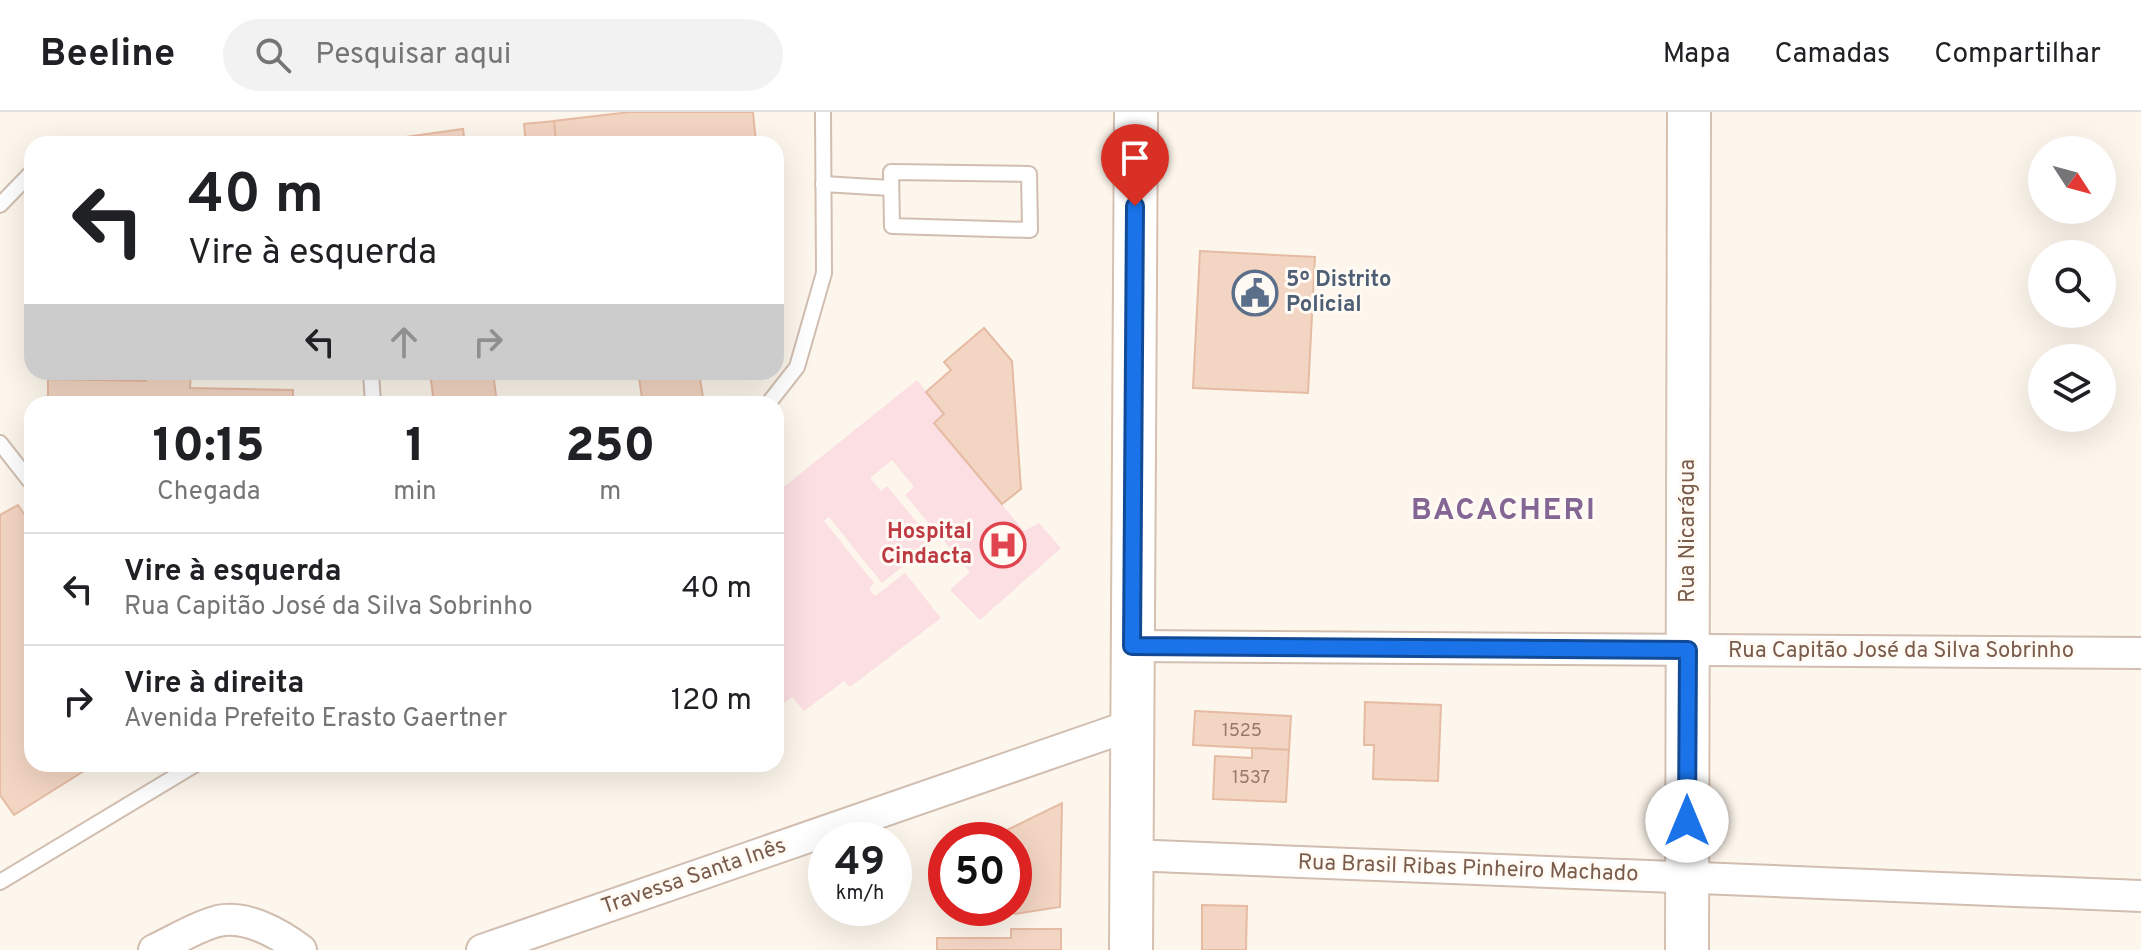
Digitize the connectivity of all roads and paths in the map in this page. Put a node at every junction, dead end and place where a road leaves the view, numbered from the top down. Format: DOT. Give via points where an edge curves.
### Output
graph roads {
  1 [pos="823,112"];
  2 [pos="1136,112"];
  3 [pos="1689,112"];
  4 [pos="24,180"];
  5 [pos="823,184"];
  6 [pos="890,188"];
  7 [pos="0,205"];
  8 [pos="797,367"];
  9 [pos="784,379"];
  10 [pos="783,380"];
  11 [pos="766,396"];
  12 [pos="774,396"];
  13 [pos="0,443"];
  14 [pos="24,474"];
  15 [pos="1132,646"];
  16 [pos="1688,650"];
  17 [pos="2141,653"];
  18 [pos="1132,725"];
  19 [pos="183,772"];
  20 [pos="1131,855"];
  21 [pos="1687,878"];
  22 [pos="0,882"];
  23 [pos="2141,896"];
  24 [pos="154,950"];
  25 [pos="301,950"];
  26 [pos="482,950"];
  27 [pos="1131,950"];
  28 [pos="1687,950"];
  1 -- 5 [label="lane"];
  2 -- 15 [label="main road"];
  3 -- 16 [label="main road, Rua Nicarágua"];
  4 -- 7 [label="lane"];
  5 -- 6 [label="lane"];
  5 -- 8 [label="lane" via="824,273"];
  6 -- 6 [label="lane" via="891,172 1029,174 1030,230 892,226"];
  8 -- 9 [label="lane"];
  8 -- 12 [label="lane"];
  10 -- 11 [label="lane"];
  13 -- 14 [label="lane"];
  15 -- 16 [label="street, Rua Capitão José da Silva Sobrinho"];
  15 -- 18 [label="main road"];
  16 -- 17 [label="street, Rua Capitão José da Silva Sobrinho"];
  16 -- 21 [label="main road, Rua Nicarágua"];
  18 -- 20 [label="main road"];
  18 -- 26 [label="street, Travessa Santa Inês"];
  19 -- 22 [label="lane"];
  20 -- 21 [label="street, Rua Brasil Ribas Pinheiro Machado"];
  20 -- 27 [label="main road"];
  21 -- 23 [label="street, Rua Brasil Ribas Pinheiro Machado"];
  21 -- 28 [label="main road, Rua Nicarágua"];
  24 -- 25 [label="street" via="218,921 239,921 268,930"];
}
